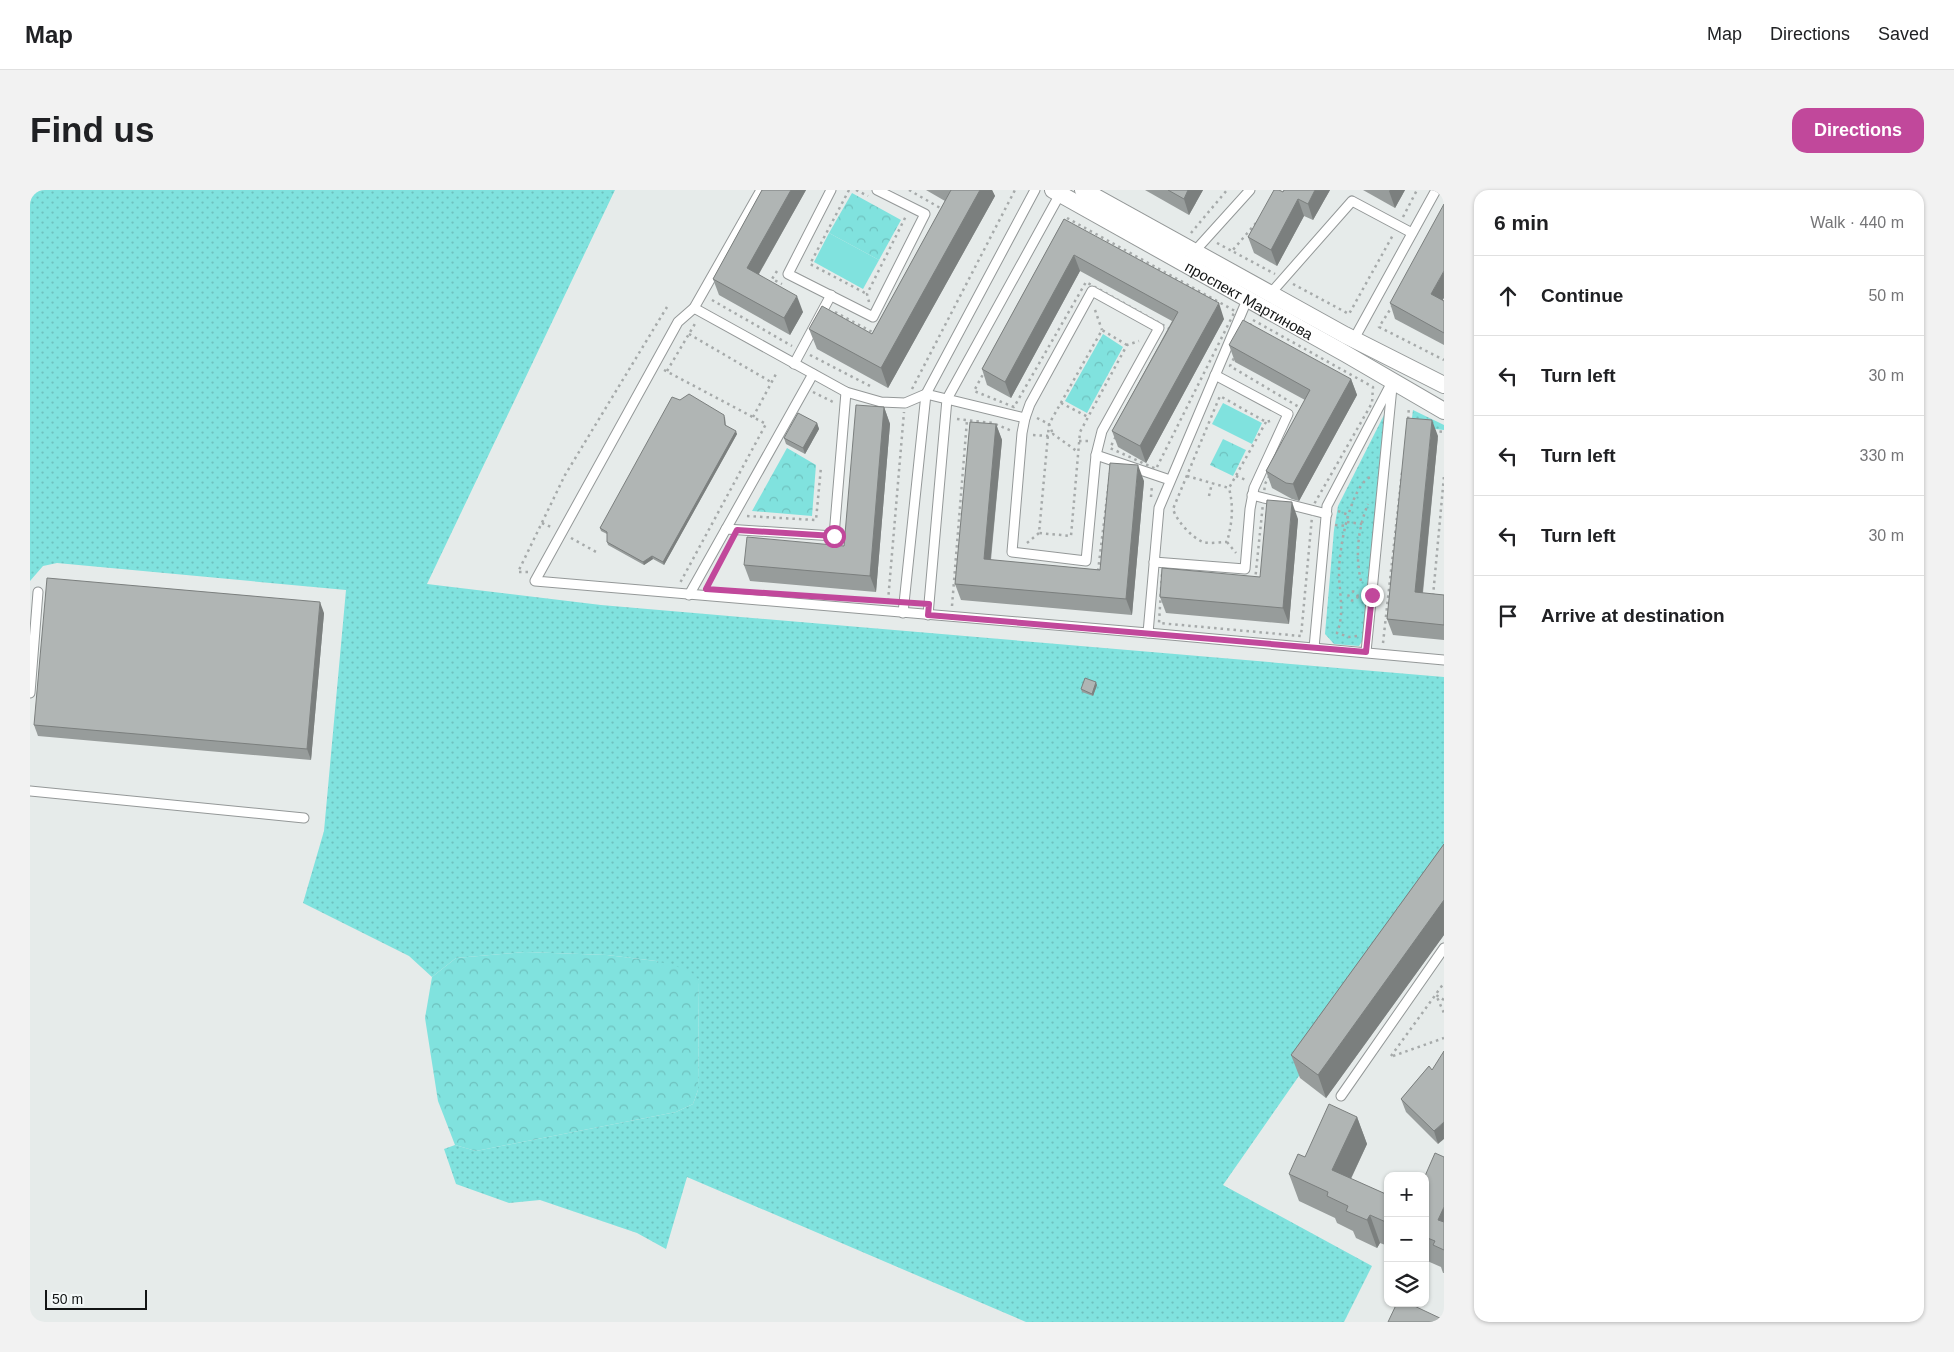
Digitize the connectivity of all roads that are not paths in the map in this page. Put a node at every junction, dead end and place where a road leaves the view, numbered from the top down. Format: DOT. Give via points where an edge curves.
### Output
graph roads {
  1 [pos="760,190"];
  2 [pos="831,190"];
  3 [pos="877,190"];
  4 [pos="1035,190"];
  5 [pos="1083,190"];
  6 [pos="1250,190"];
  7 [pos="1436,190"];
  8 [pos="1056,192"];
  9 [pos="891,193"];
  10 [pos="1412,233"];
  11 [pos="1189,258"];
  12 [pos="1270,294"];
  13 [pos="831,296"];
  14 [pos="1247,300"];
  15 [pos="694,308"];
  16 [pos="1354,339"];
  17 [pos="1346,354"];
  18 [pos="794,364"];
  19 [pos="813,374"];
  20 [pos="1215,375"];
  21 [pos="1392,382"];
  22 [pos="1444,385"];
  23 [pos="846,392"];
  24 [pos="926,394"];
  25 [pos="948,399"];
  26 [pos="1444,411"];
  27 [pos="1026,415"];
  28 [pos="1096,455"];
  29 [pos="1170,480"];
  30 [pos="1252,495"];
  31 [pos="1327,514"];
  32 [pos="726,529"];
  33 [pos="1154,562"];
  34 [pos="38,592"];
  35 [pos="691,592"];
  36 [pos="903,612"];
  37 [pos="928,615"];
  38 [pos="1148,633"];
  39 [pos="1314,648"];
  40 [pos="1366,652"];
  41 [pos="1444,660"];
  42 [pos="30,693"];
  43 [pos="30,791"];
  44 [pos="304,818"];
  45 [pos="1444,948"];
  46 [pos="1341,1096"];
  1 -- 15 [label="lane"];
  2 -- 13 [label="lane" via="788,274"];
  3 -- 9 [label="lane"];
  4 -- 24 [label="lane"];
  5 -- 11 [label="street, проспект Мартинова"];
  6 -- 11 [label="lane"];
  7 -- 10 [label="lane"];
  8 -- 11 [label="street, проспект Мартинова"];
  8 -- 25 [label="lane"];
  9 -- 13 [label="lane" via="925,214 873,316"];
  10 -- 12 [label="lane" via="1352,201"];
  10 -- 16 [label="lane"];
  11 -- 12 [label="street, проспект Мартинова"];
  11 -- 14 [label="street, проспект Мартинова"];
  12 -- 16 [label="street, проспект Мартинова"];
  13 -- 18 [label="lane"];
  14 -- 17 [label="street, проспект Мартинова"];
  14 -- 20 [label="lane"];
  15 -- 18 [label="lane"];
  15 -- 35 [label="lane" via="678,322 535,581"];
  16 -- 17 [label="street"];
  16 -- 22 [label="street, проспект Мартинова"];
  17 -- 21 [label="street, проспект Мартинова"];
  18 -- 19 [label="lane"];
  19 -- 23 [label="lane"];
  19 -- 32 [label="lane"];
  20 -- 29 [label="lane"];
  20 -- 30 [label="lane" via="1288,414"];
  21 -- 26 [label="street, проспект Мартинова"];
  21 -- 31 [label="lane" via="1327,506"];
  21 -- 40 [label="lane"];
  23 -- 24 [label="lane" via="881,402 905,403"];
  23 -- 32 [label="lane" via="834,536"];
  24 -- 25 [label="lane"];
  24 -- 36 [label="lane"];
  25 -- 27 [label="lane"];
  25 -- 37 [label="lane"];
  27 -- 28 [label="lane" via="1012,552 1086,561"];
  27 -- 28 [label="lane" via="1092,291 1159,328 1102,431"];
  28 -- 29 [label="lane"];
  29 -- 33 [label="lane" via="1159,508"];
  30 -- 31 [label="lane"];
  30 -- 33 [label="lane" via="1245,569"];
  31 -- 39 [label="lane"];
  32 -- 35 [label="lane"];
  33 -- 38 [label="lane"];
  34 -- 42 [label="lane"];
  35 -- 36 [label="lane"];
  36 -- 37 [label="lane"];
  37 -- 38 [label="lane"];
  38 -- 39 [label="lane"];
  39 -- 40 [label="lane"];
  40 -- 41 [label="lane"];
  43 -- 44 [label="lane"];
  45 -- 46 [label="lane"];
}
